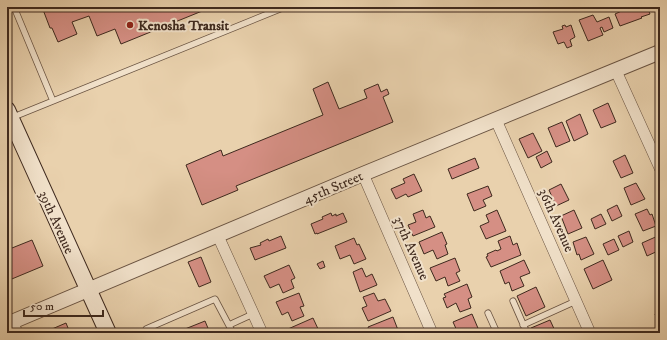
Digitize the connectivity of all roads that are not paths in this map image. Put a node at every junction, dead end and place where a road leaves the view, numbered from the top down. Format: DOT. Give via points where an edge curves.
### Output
graph roads {
  1 [pos="14,7"];
  2 [pos="286,7"];
  3 [pos="660,52"];
  4 [pos="616,71"];
  5 [pos="53,101"];
  6 [pos="8,116"];
  7 [pos="496,120"];
  8 [pos="660,168"];
  9 [pos="363,174"];
  10 [pos="218,236"];
  11 [pos="88,290"];
  12 [pos="513,301"];
  13 [pos="576,301"];
  14 [pos="488,313"];
  15 [pos="253,314"];
  16 [pos="229,325"];
  17 [pos="523,325"];
  18 [pos="14,326"];
  19 [pos="108,333"];
  20 [pos="146,333"];
  21 [pos="233,333"];
  22 [pos="262,333"];
  23 [pos="432,333"];
  24 [pos="497,333"];
  25 [pos="527,333"];
  26 [pos="590,333"];
  1 -- 5 [label="lane"];
  2 -- 5 [label="lane"];
  3 -- 4 [label="street, 45th Street"];
  4 -- 7 [label="street, 45th Street"];
  4 -- 8 [label="street"];
  5 -- 6 [label="lane"];
  6 -- 11 [label="main road, 39th Avenue"];
  7 -- 9 [label="street, 45th Street"];
  7 -- 13 [label="street, 36th Avenue"];
  9 -- 10 [label="street, 45th Street"];
  9 -- 23 [label="street, 37th Avenue"];
  10 -- 11 [label="street, 45th Street"];
  10 -- 15 [label="street"];
  11 -- 18 [label="street, 45th Street"];
  11 -- 19 [label="main road, 39th Avenue"];
  12 -- 17 [label="lane"];
  13 -- 17 [label="lane"];
  13 -- 26 [label="street, 36th Avenue"];
  14 -- 24 [label="lane"];
  15 -- 16 [label="lane"];
  15 -- 22 [label="street"];
  16 -- 20 [label="lane" via="215,298 146,329"];
  16 -- 21 [label="lane"];
  17 -- 25 [label="lane"];
}
